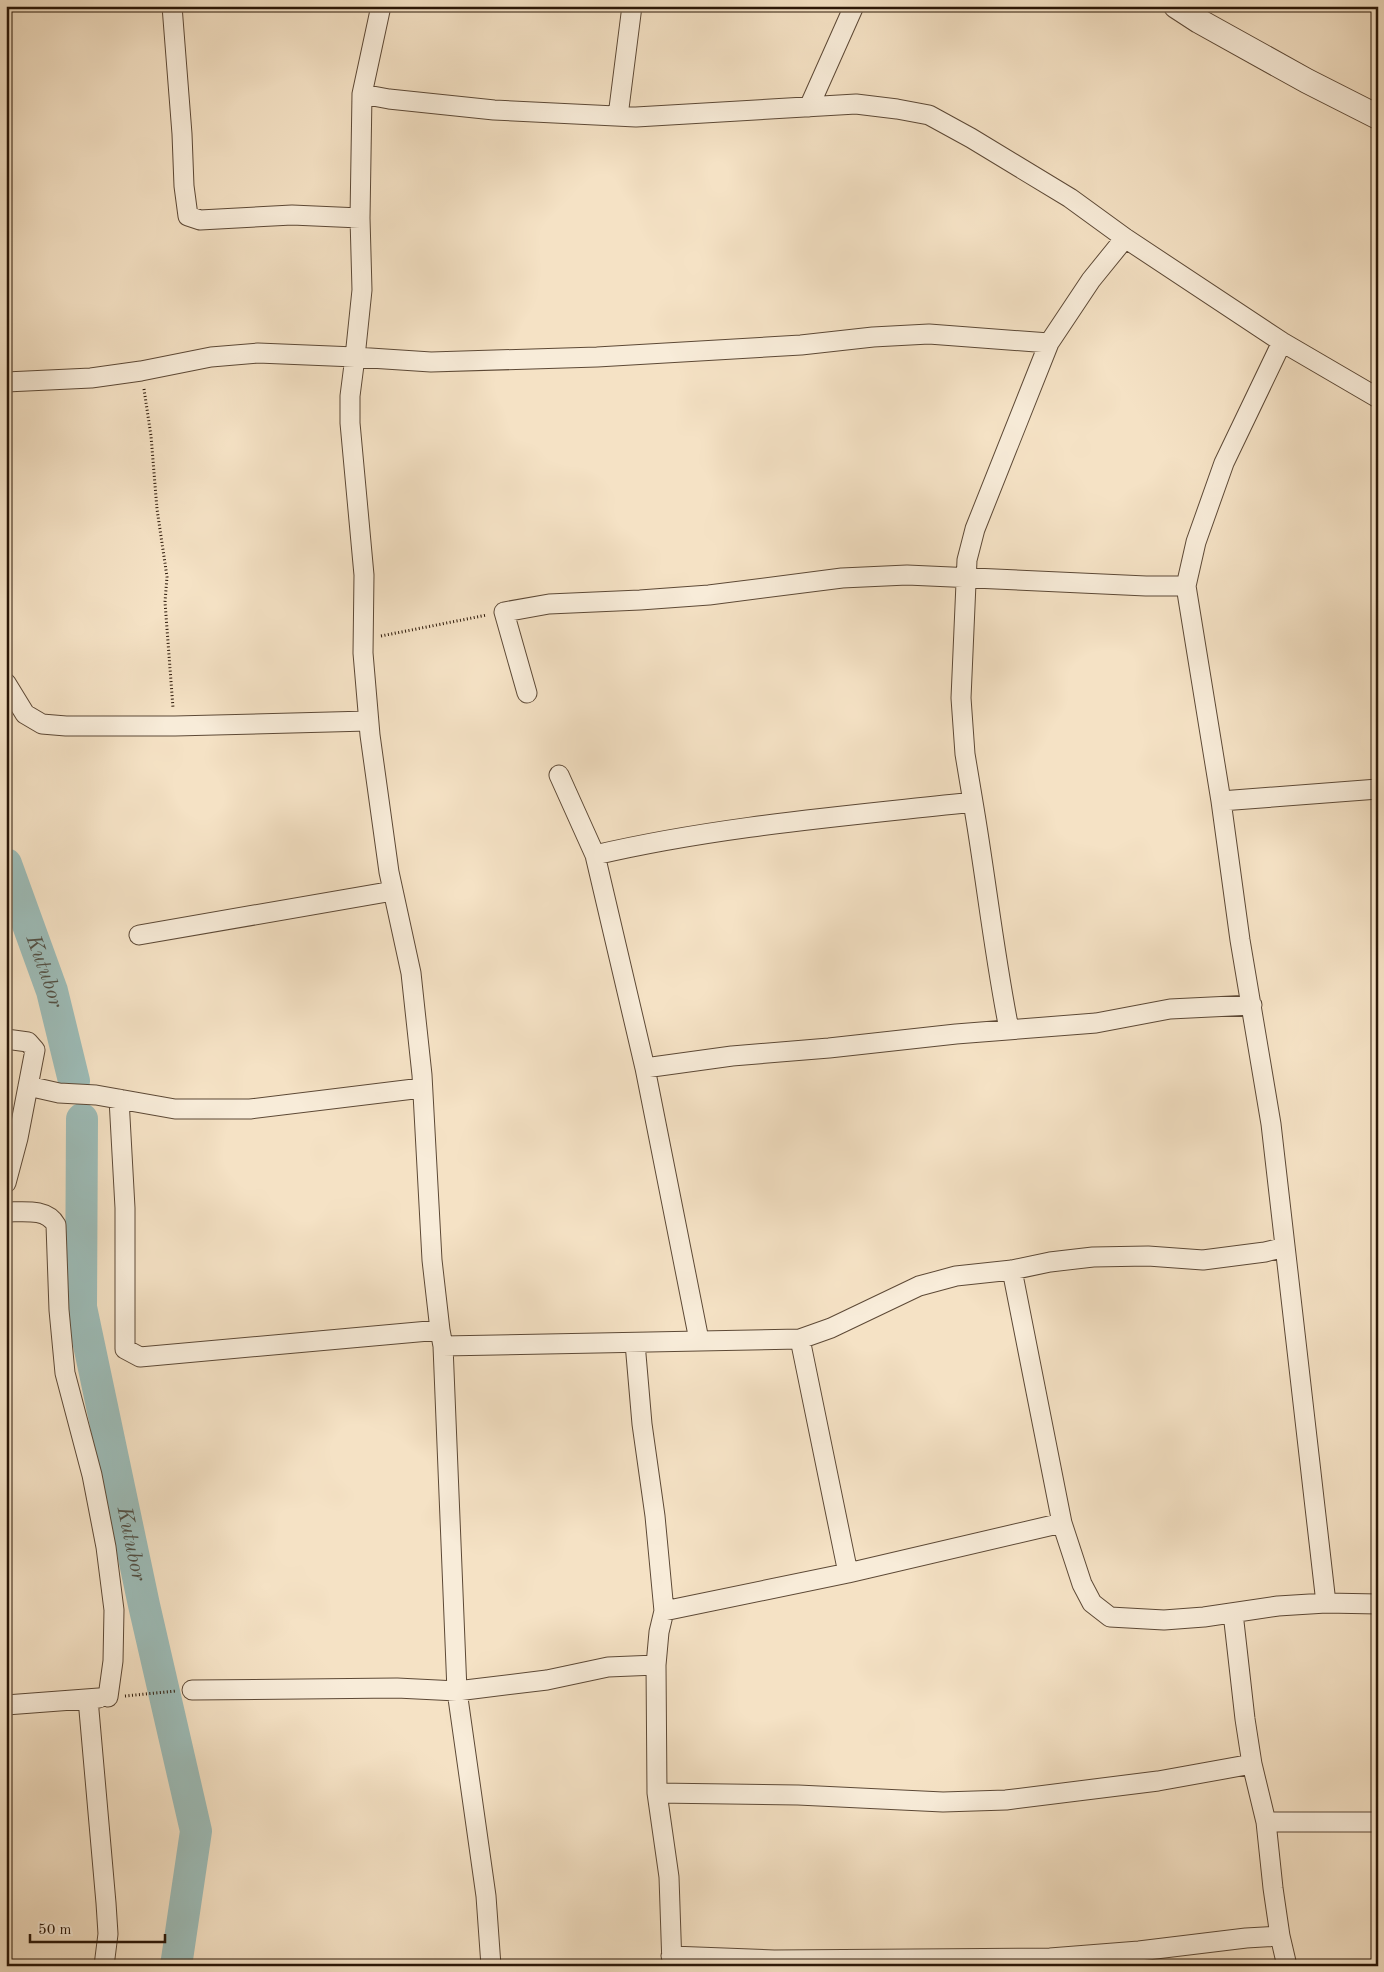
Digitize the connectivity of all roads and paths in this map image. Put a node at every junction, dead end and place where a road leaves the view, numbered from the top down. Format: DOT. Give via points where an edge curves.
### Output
graph roads {
  1 [pos="172,6"];
  2 [pos="381,6"];
  3 [pos="632,6"];
  4 [pos="854,6"];
  5 [pos="1176,6"];
  6 [pos="362,94"];
  7 [pos="809,107"];
  8 [pos="618,116"];
  9 [pos="1378,117"];
  10 [pos="360,218"];
  11 [pos="1125,238"];
  12 [pos="1282,342"];
  13 [pos="1049,343"];
  14 [pos="355,358"];
  15 [pos="141,371"];
  16 [pos="6,382"];
  17 [pos="1378,398"];
  18 [pos="966,578"];
  19 [pos="1186,586"];
  20 [pos="504,612"];
  21 [pos="363,640"];
  22 [pos="6,683"];
  23 [pos="527,693"];
  24 [pos="368,721"];
  25 [pos="175,726"];
  26 [pos="559,775"];
  27 [pos="1378,789"];
  28 [pos="1221,801"];
  29 [pos="973,802"];
  30 [pos="595,855"];
  31 [pos="393,891"];
  32 [pos="139,935"];
  33 [pos="1252,1005"];
  34 [pos="1009,1029"];
  35 [pos="6,1039"];
  36 [pos="645,1068"];
  37 [pos="28,1086"];
  38 [pos="422,1088"];
  39 [pos="119,1099"];
  40 [pos="6,1183"];
  41 [pos="6,1212"];
  42 [pos="1285,1247"];
  43 [pos="1012,1270"];
  44 [pos="441,1338"];
  45 [pos="800,1339"];
  46 [pos="699,1340"];
  47 [pos="635,1343"];
  48 [pos="1062,1523"];
  49 [pos="848,1573"];
  50 [pos="1326,1603"];
  51 [pos="1378,1604"];
  52 [pos="664,1611"];
  53 [pos="1233,1613"];
  54 [pos="656,1665"];
  55 [pos="192,1690"];
  56 [pos="457,1690"];
  57 [pos="114,1696"];
  58 [pos="88,1699"];
  59 [pos="6,1705"];
  60 [pos="1252,1764"];
  61 [pos="657,1793"];
  62 [pos="1266,1822"];
  63 [pos="1378,1822"];
  64 [pos="1280,1936"];
  65 [pos="672,1961"];
  66 [pos="104,1966"];
  67 [pos="492,1966"];
  68 [pos="1287,1966"];
  1 -- 10 [label="street" via="188,216 200,220 292,216"];
  2 -- 6 [label="street"];
  3 -- 8 [label="street"];
  4 -- 7 [label="street"];
  5 -- 9 [label="street"];
  6 -- 8 [label="street" via="407,102 494,110"];
  6 -- 10 [label="street"];
  7 -- 8 [label="street"];
  7 -- 11 [label="street" via="856,104 929,116 1070,198"];
  10 -- 14 [label="street" via="362,290"];
  11 -- 12 [label="street"];
  11 -- 13 [label="street" via="1091,280"];
  12 -- 17 [label="street"];
  12 -- 19 [label="street" via="1224,464 1196,542"];
  13 -- 14 [label="street" via="929,334 801,346 597,357 431,362"];
  13 -- 18 [label="street" via="975,529"];
  14 -- 15 [label="street" via="258,353 211,357"];
  14 -- 21 [label="street" via="350,423 364,575"];
  15 -- 16 [label="street" via="91,378"];
  15 -- 25 [label="path" via="152,436 157,509 167,577 165,602"];
  18 -- 19 [label="street"];
  18 -- 20 [label="street" via="907,575 842,578 709,595 549,604"];
  18 -- 29 [label="street" via="961,698"];
  19 -- 28 [label="street"];
  20 -- 21 [label="path"];
  20 -- 23 [label="street"];
  21 -- 24 [label="street"];
  22 -- 25 [label="street" via="25,714 42,724"];
  24 -- 25 [label="street"];
  24 -- 31 [label="street"];
  26 -- 30 [label="street"];
  27 -- 28 [label="street"];
  28 -- 33 [label="street"];
  29 -- 30 [label="street" via="716,832"];
  29 -- 34 [label="street"];
  30 -- 36 [label="street"];
  31 -- 32 [label="street"];
  31 -- 38 [label="street" via="411,973"];
  33 -- 34 [label="street" via="1170,1009 1096,1023"];
  33 -- 42 [label="street" via="1271,1124"];
  34 -- 36 [label="street" via="732,1056"];
  35 -- 37 [label="street" via="28,1042 35,1050"];
  36 -- 46 [label="street"];
  37 -- 39 [label="street" via="59,1093"];
  37 -- 40 [label="street"];
  38 -- 39 [label="street" via="250,1110 175,1109"];
  38 -- 44 [label="street" via="431,1251"];
  39 -- 44 [label="street" via="125,1208 125,1349 140,1357"];
  41 -- 57 [label="street" via="46,1213 56,1225 65,1373 92,1475 114,1610"];
  42 -- 43 [label="street" via="1203,1260 1093,1257"];
  42 -- 50 [label="street"];
  43 -- 45 [label="street" via="956,1276 919,1286 831,1328"];
  43 -- 48 [label="street"];
  44 -- 47 [label="street"];
  44 -- 56 [label="street"];
  45 -- 46 [label="street"];
  45 -- 49 [label="street"];
  46 -- 47 [label="street"];
  47 -- 52 [label="street"];
  48 -- 49 [label="street"];
  48 -- 53 [label="street" via="1082,1584 1092,1603 1110,1616 1164,1620"];
  49 -- 52 [label="street"];
  50 -- 51 [label="street"];
  50 -- 53 [label="street"];
  52 -- 54 [label="street"];
  53 -- 60 [label="street"];
  54 -- 56 [label="street" via="608,1668 547,1680"];
  54 -- 61 [label="street"];
  55 -- 56 [label="street"];
  55 -- 57 [label="path"];
  56 -- 67 [label="street" via="486,1896"];
  57 -- 58 [label="street"];
  58 -- 59 [label="street"];
  58 -- 66 [label="street" via="108,1934"];
  60 -- 61 [label="street" via="1158,1781 1006,1800 943,1802"];
  60 -- 62 [label="street"];
  61 -- 65 [label="street" via="669,1877"];
  62 -- 63 [label="street"];
  62 -- 64 [label="street"];
  64 -- 65 [label="street" via="1050,1958"];
  64 -- 68 [label="street"];
}
